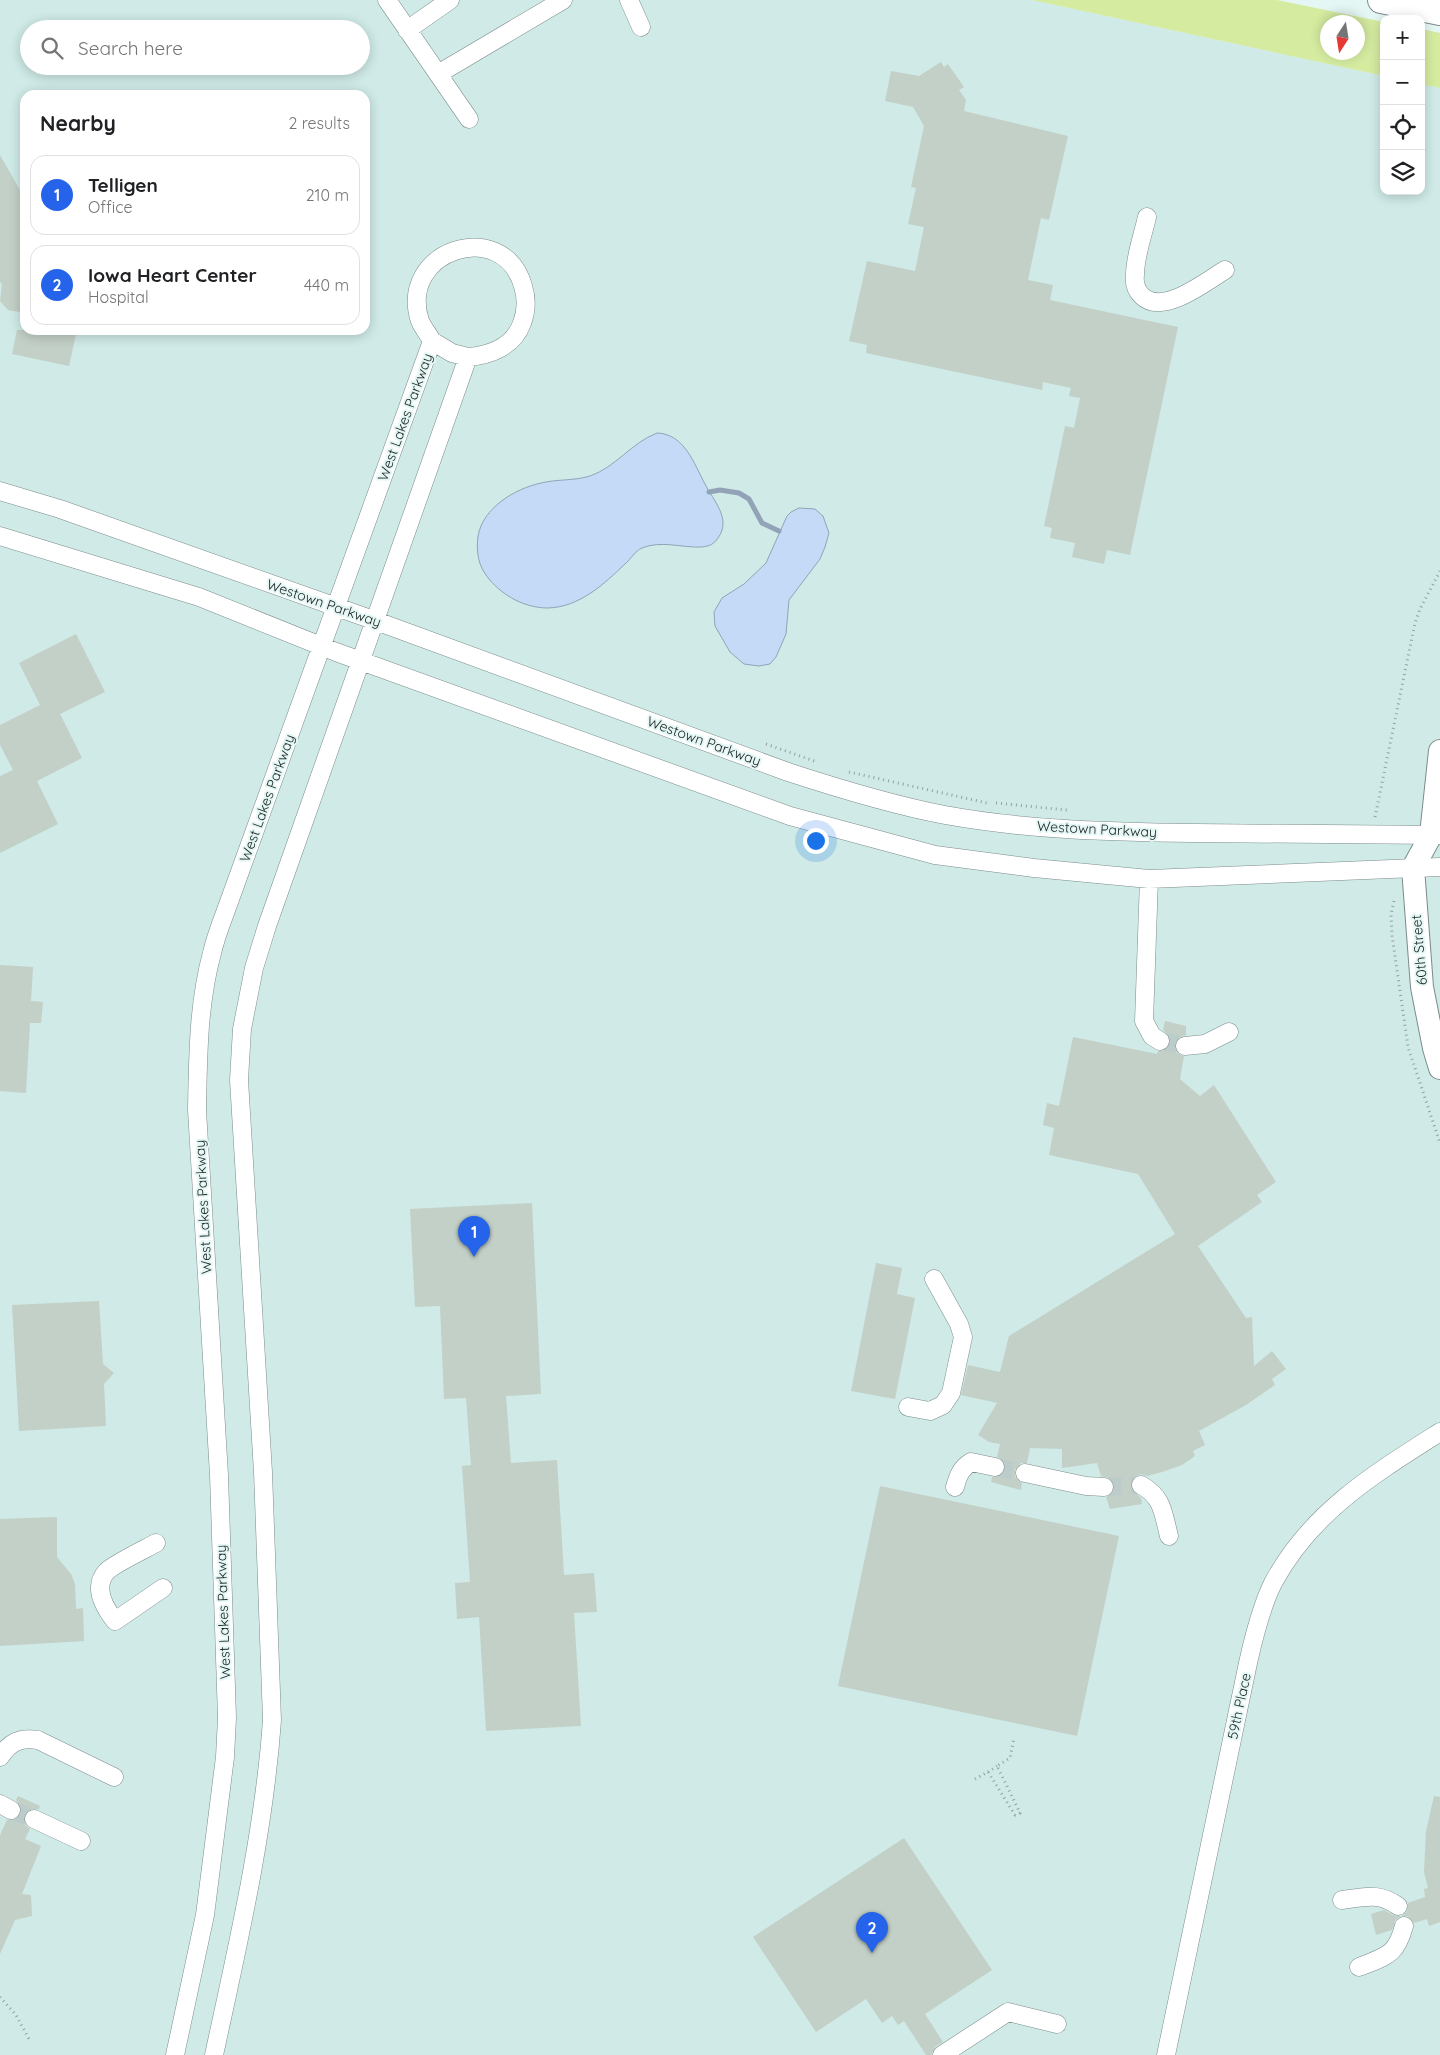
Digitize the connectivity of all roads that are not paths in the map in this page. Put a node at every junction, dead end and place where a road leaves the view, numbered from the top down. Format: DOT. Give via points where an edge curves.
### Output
graph roads {
  1 [pos="387,0"];
  2 [pos="450,0"];
  3 [pos="564,0"];
  4 [pos="630,0"];
  5 [pos="1381,0"];
  6 [pos="1440,12"];
  7 [pos="641,27"];
  8 [pos="407,30"];
  9 [pos="438,74"];
  10 [pos="469,119"];
  11 [pos="1147,217"];
  12 [pos="1225,270"];
  13 [pos="432,341"];
  14 [pos="468,357"];
  15 [pos="0,491"];
  16 [pos="0,536"];
  17 [pos="335,607"];
  18 [pos="376,620"];
  19 [pos="322,646"];
  20 [pos="361,660"];
  21 [pos="1440,751"];
  22 [pos="1437,840"];
  23 [pos="1440,867"];
  24 [pos="1413,868"];
  25 [pos="1149,879"];
  26 [pos="1229,1032"];
  27 [pos="1160,1041"];
  28 [pos="1185,1046"];
  29 [pos="1440,1068"];
  30 [pos="934,1280"];
  31 [pos="908,1407"];
  32 [pos="1440,1432"];
  33 [pos="995,1467"];
  34 [pos="1024,1473"];
  35 [pos="1141,1485"];
  36 [pos="955,1487"];
  37 [pos="1104,1487"];
  38 [pos="1169,1536"];
  39 [pos="156,1543"];
  40 [pos="163,1588"];
  41 [pos="0,1757"];
  42 [pos="114,1777"];
  43 [pos="34,1819"];
  44 [pos="80,1840"];
  45 [pos="1342,1900"];
  46 [pos="1398,1906"];
  47 [pos="1404,1926"];
  48 [pos="1359,1967"];
  49 [pos="1057,2024"];
  50 [pos="175,2055"];
  51 [pos="214,2055"];
  52 [pos="942,2055"];
  53 [pos="1166,2055"];
  1 -- 8 [label="street"];
  2 -- 8 [label="street"];
  3 -- 9 [label="street"];
  4 -- 7 [label="street"];
  5 -- 6 [label="highway"];
  8 -- 9 [label="street"];
  9 -- 10 [label="street"];
  11 -- 12 [label="street" via="1135,273 1135,284 1145,299 1160,303 1174,300"];
  13 -- 14 [label="street" via="452,353"];
  13 -- 14 [label="street, West Lakes Parkway" via="421,323 416,303 421,280 429,268 440,257 462,248 474,247 498,254 520,275 527,299 525,314 512,340 499,350"];
  13 -- 17 [label="street, West Lakes Parkway"];
  14 -- 18 [label="street"];
  15 -- 17 [label="street, Westown Parkway" via="60,509"];
  16 -- 19 [label="street" via="199,597"];
  17 -- 18 [label="street, Westown Parkway"];
  17 -- 19 [label="street, West Lakes Parkway"];
  18 -- 20 [label="street"];
  18 -- 22 [label="street, Westown Parkway" via="788,772 853,793 945,815 1084,831"];
  19 -- 20 [label="street"];
  19 -- 50 [label="street, West Lakes Parkway" via="225,913 212,954 203,1006 197,1110 219,1475 227,1718 205,1915"];
  20 -- 25 [label="street" via="790,816 875,840 935,855"];
  20 -- 51 [label="street" via="262,943 242,1029 239,1080 263,1472 272,1720 248,1895"];
  21 -- 22 [label="main road"];
  22 -- 24 [label="main road"];
  23 -- 24 [label="street"];
  24 -- 25 [label="street"];
  24 -- 29 [label="main road, 60th Street" via="1422,987"];
  25 -- 27 [label="street" via="1144,1021 1152,1036"];
  26 -- 28 [label="street" via="1205,1044"];
  30 -- 31 [label="street" via="963,1337 951,1393 943,1406 930,1411"];
  32 -- 53 [label="street, 59th Place" via="1341,1499 1308,1532 1273,1584 1251,1649"];
  33 -- 36 [label="street" via="971,1462 964,1466"];
  34 -- 37 [label="street"];
  35 -- 38 [label="street" via="1159,1499"];
  39 -- 40 [label="street" via="108,1571 100,1597 115,1621"];
  41 -- 42 [label="street" via="14,1741 29,1738"];
  43 -- 44 [label="street"];
  45 -- 46 [label="street" via="1372,1896 1387,1898"];
  47 -- 48 [label="street" via="1394,1951"];
  49 -- 52 [label="street" via="1008,2012"];
}
